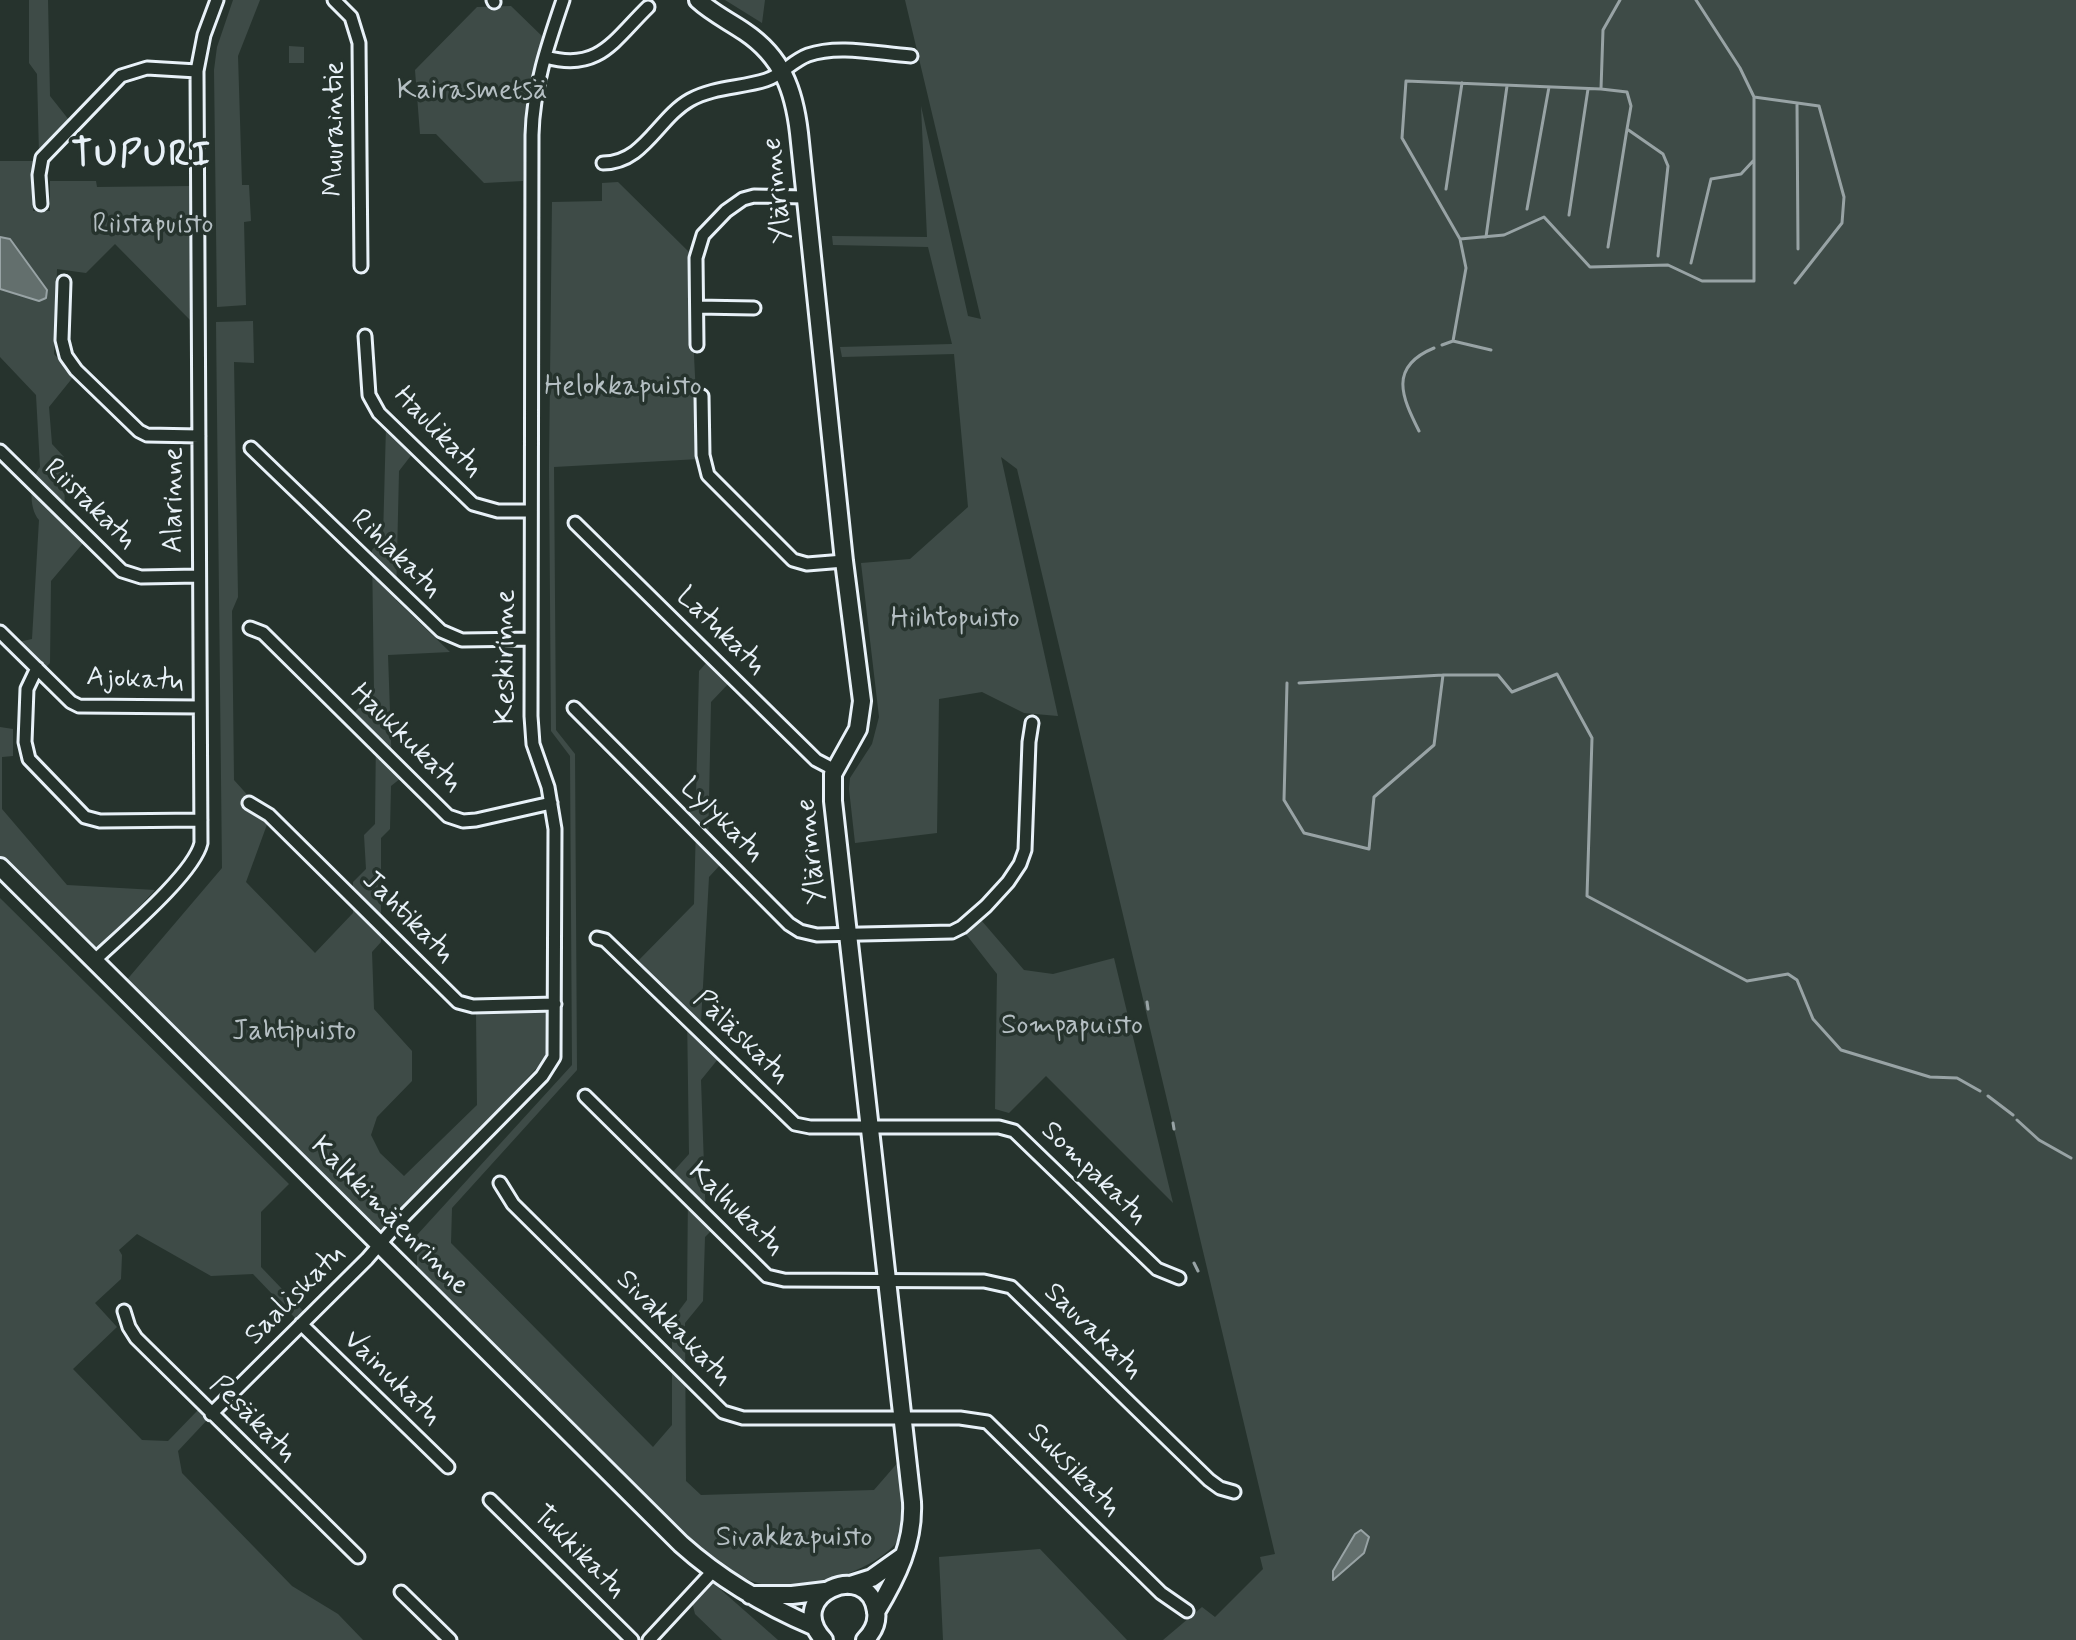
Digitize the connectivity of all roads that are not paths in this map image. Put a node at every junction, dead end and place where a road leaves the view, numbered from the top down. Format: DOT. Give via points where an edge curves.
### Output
graph roads {
  1 [pos="217,0"];
  2 [pos="334,0"];
  3 [pos="563,0"];
  4 [pos="698,0"];
  5 [pos="648,7"];
  6 [pos="911,56"];
  7 [pos="546,57"];
  8 [pos="783,70"];
  9 [pos="197,71"];
  10 [pos="603,163"];
  11 [pos="806,197"];
  12 [pos="41,204"];
  13 [pos="361,266"];
  14 [pos="64,282"];
  15 [pos="697,307"];
  16 [pos="754,308"];
  17 [pos="365,336"];
  18 [pos="697,345"];
  19 [pos="702,396"];
  20 [pos="199,436"];
  21 [pos="251,448"];
  22 [pos="0,451"];
  23 [pos="531,511"];
  24 [pos="575,523"];
  25 [pos="844,561"];
  26 [pos="199,576"];
  27 [pos="250,628"];
  28 [pos="0,632"];
  29 [pos="531,639"];
  30 [pos="37,668"];
  31 [pos="200,707"];
  32 [pos="574,708"];
  33 [pos="1032,723"];
  34 [pos="835,770"];
  35 [pos="249,803"];
  36 [pos="551,803"];
  37 [pos="201,820"];
  38 [pos="0,867"];
  39 [pos="848,935"];
  40 [pos="597,938"];
  41 [pos="94,961"];
  42 [pos="555,1004"];
  43 [pos="585,1096"];
  44 [pos="870,1127"];
  45 [pos="500,1183"];
  46 [pos="379,1245"];
  47 [pos="1179,1278"];
  48 [pos="886,1281"];
  49 [pos="124,1311"];
  50 [pos="301,1324"];
  51 [pos="211,1414"];
  52 [pos="902,1418"];
  53 [pos="448,1467"];
  54 [pos="1234,1492"];
  55 [pos="490,1500"];
  56 [pos="904,1555"];
  57 [pos="358,1557"];
  58 [pos="714,1570"];
  59 [pos="850,1585"];
  60 [pos="825,1591"];
  61 [pos="401,1592"];
  62 [pos="749,1595"];
  63 [pos="1187,1611"];
  64 [pos="876,1612"];
  65 [pos="820,1634"];
  66 [pos="872,1637"];
  67 [pos="450,1640"];
  68 [pos="632,1640"];
  69 [pos="649,1640"];
  1 -- 9 [label="street, Alarinne"];
  2 -- 13 [label="street, Muuraintie" via="351,17 359,43"];
  3 -- 7 [label="street, Keskirinne"];
  4 -- 8 [label="street, Ylärinne" via="758,41"];
  5 -- 7 [label="street" via="597,57"];
  6 -- 8 [label="street" via="818,52"];
  7 -- 23 [label="street, Keskirinne" via="532,110"];
  8 -- 10 [label="street" via="766,80 692,99 630,157"];
  8 -- 11 [label="street, Ylärinne" via="796,111"];
  9 -- 12 [label="street" via="147,68 121,76 47,151 40,165"];
  9 -- 20 [label="street, Alarinne"];
  11 -- 15 [label="street" via="749,197 715,221 698,246"];
  11 -- 25 [label="street, Ylärinne"];
  14 -- 20 [label="street" via="62,340 76,370 139,431"];
  15 -- 16 [label="street"];
  15 -- 18 [label="street"];
  17 -- 23 [label="street, Haulikatu" via="369,395 379,413 473,504 488,510"];
  19 -- 25 [label="street" via="703,461 711,480 793,560"];
  20 -- 26 [label="street, Alarinne"];
  21 -- 29 [label="street, Rihlakatu" via="441,631 462,640"];
  22 -- 26 [label="street, Riistakatu" via="122,571 141,577"];
  23 -- 29 [label="street, Keskirinne"];
  24 -- 34 [label="street, Latukatu" via="816,760"];
  25 -- 34 [label="street, Ylärinne" via="862,701 858,729"];
  26 -- 31 [label="street, Alarinne"];
  27 -- 36 [label="street, Haukkukatu" via="263,633 448,816 476,820"];
  28 -- 30 [label="street, Ajokatu"];
  29 -- 36 [label="street, Keskirinne" via="532,736"];
  30 -- 31 [label="street, Ajokatu" via="79,706"];
  30 -- 37 [label="street" via="27,689 27,752 85,817"];
  31 -- 37 [label="street, Alarinne"];
  32 -- 39 [label="street, Lylykatu" via="794,928"];
  33 -- 39 [label="street, Lylykatu" via="1025,850 1008,882 952,932"];
  34 -- 39 [label="street, Ylärinne" via="833,801"];
  35 -- 42 [label="street, Jahtikatu" via="269,815 458,1002"];
  36 -- 42 [label="street, Keskirinne" via="556,847"];
  37 -- 41 [label="street, Alarinne" via="199,850 192,863"];
  38 -- 41 [label="street, Kalkkimäenrinne"];
  39 -- 44 [label="street, Ylärinne"];
  40 -- 44 [label="street, Päläskatu" via="605,940 795,1124"];
  41 -- 46 [label="street, Kalkkimäenrinne"];
  42 -- 46 [label="street, Keskirinne" via="555,1048 548,1069"];
  43 -- 48 [label="street, Kalhukatu" via="767,1276"];
  44 -- 47 [label="street, Sompakatu" via="1014,1131 1157,1269"];
  44 -- 48 [label="street, Ylärinne"];
  45 -- 52 [label="street, Sivakkakatu" via="513,1204 723,1412 743,1418"];
  46 -- 50 [label="street, Saaliskatu"];
  46 -- 58 [label="street, Kalkkimäenrinne" via="681,1544"];
  48 -- 52 [label="street, Ylärinne"];
  48 -- 54 [label="street, Sauvakatu" via="984,1281 1011,1287 1209,1480"];
  49 -- 51 [label="street, Pesäkatu" via="136,1338"];
  50 -- 51 [label="street, Saaliskatu"];
  50 -- 53 [label="street, Vainukatu"];
  51 -- 57 [label="street, Pesäkatu"];
  52 -- 56 [label="street, Ylärinne" via="913,1514"];
  52 -- 63 [label="street, Suksikatu" via="976,1419 993,1426 1161,1593"];
  55 -- 68 [label="street, Tukkikatu"];
  56 -- 59 [label="street" via="872,1578"];
  56 -- 64 [label="street, Ylärinne"];
  58 -- 62 [label="street, Kalkkimäenrinne"];
  58 -- 69 [label="street"];
  59 -- 60 [label="street"];
  59 -- 64 [label="street" via="867,1594"];
  60 -- 62 [label="street"];
  60 -- 65 [label="street" via="814,1608"];
  61 -- 67 [label="street"];
  62 -- 65 [label="street, Kalkkimäenrinne"];
  64 -- 66 [label="street"];
}
